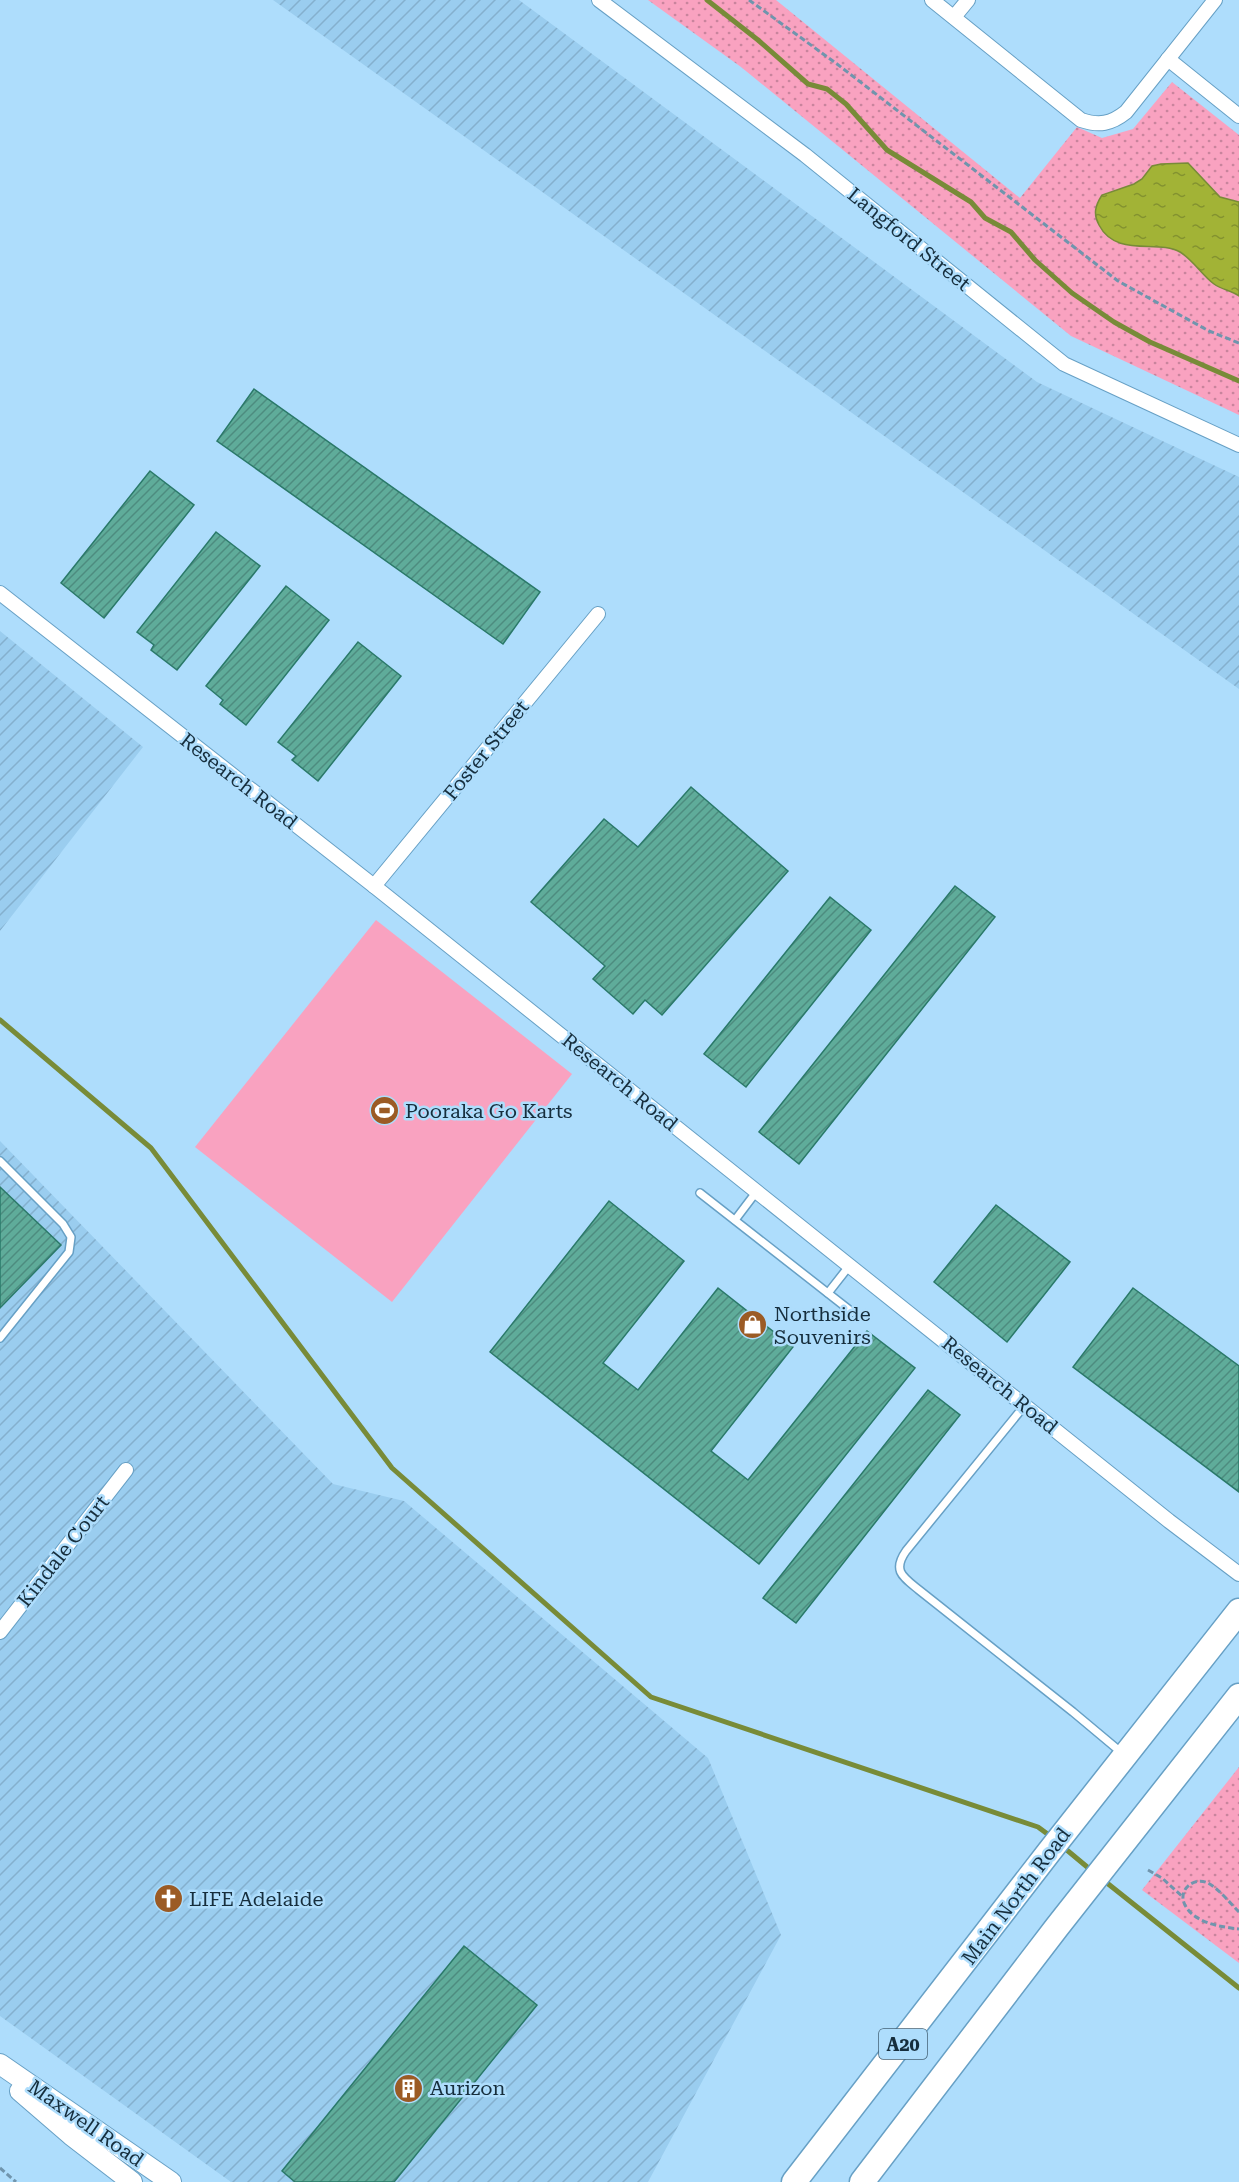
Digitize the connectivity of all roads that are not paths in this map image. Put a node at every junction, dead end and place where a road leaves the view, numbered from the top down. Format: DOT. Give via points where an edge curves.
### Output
graph roads {
  1 [pos="599,0"];
  2 [pos="932,0"];
  3 [pos="968,0"];
  4 [pos="1215,0"];
  5 [pos="954,17"];
  6 [pos="1168,59"];
  7 [pos="1239,116"];
  8 [pos="1239,445"];
  9 [pos="0,593"];
  10 [pos="598,614"];
  11 [pos="374,886"];
  12 [pos="0,1161"];
  13 [pos="757,1191"];
  14 [pos="700,1193"];
  15 [pos="735,1220"];
  16 [pos="849,1265"];
  17 [pos="828,1293"];
  18 [pos="852,1312"];
  19 [pos="0,1338"];
  20 [pos="1025,1405"];
  21 [pos="126,1470"];
  22 [pos="1239,1574"];
  23 [pos="1239,1611"];
  24 [pos="0,1632"];
  25 [pos="1239,1696"];
  26 [pos="1125,1756"];
  27 [pos="0,2064"];
  28 [pos="0,2074"];
  29 [pos="132,2182"];
  30 [pos="171,2182"];
  31 [pos="794,2182"];
  32 [pos="862,2182"];
  1 -- 8 [label="street, Langford Street" via="805,155 1064,364"];
  2 -- 5 [label="street"];
  3 -- 5 [label="street"];
  4 -- 6 [label="street"];
  5 -- 6 [label="street" via="1081,120 1093,124 1116,120 1126,112"];
  6 -- 7 [label="street"];
  9 -- 11 [label="street, Research Road"];
  10 -- 11 [label="street, Foster Street"];
  11 -- 13 [label="street, Research Road"];
  12 -- 19 [label="lane" via="63,1224 71,1237 69,1252"];
  13 -- 15 [label="lane"];
  13 -- 16 [label="street, Research Road"];
  14 -- 15 [label="lane"];
  15 -- 17 [label="lane"];
  16 -- 17 [label="lane"];
  16 -- 20 [label="street, Research Road"];
  17 -- 18 [label="lane"];
  20 -- 22 [label="street, Research Road"];
  20 -- 26 [label="lane" via="906,1551 900,1560 900,1571"];
  21 -- 24 [label="street, Kindale Court"];
  23 -- 26 [label="highway, Main North Road / A20"];
  25 -- 32 [label="highway, A20"];
  26 -- 31 [label="highway, Main North Road / A20"];
  27 -- 30 [label="street, Maxwell Road"];
  28 -- 29 [label="street, Maxwell Road"];
}
